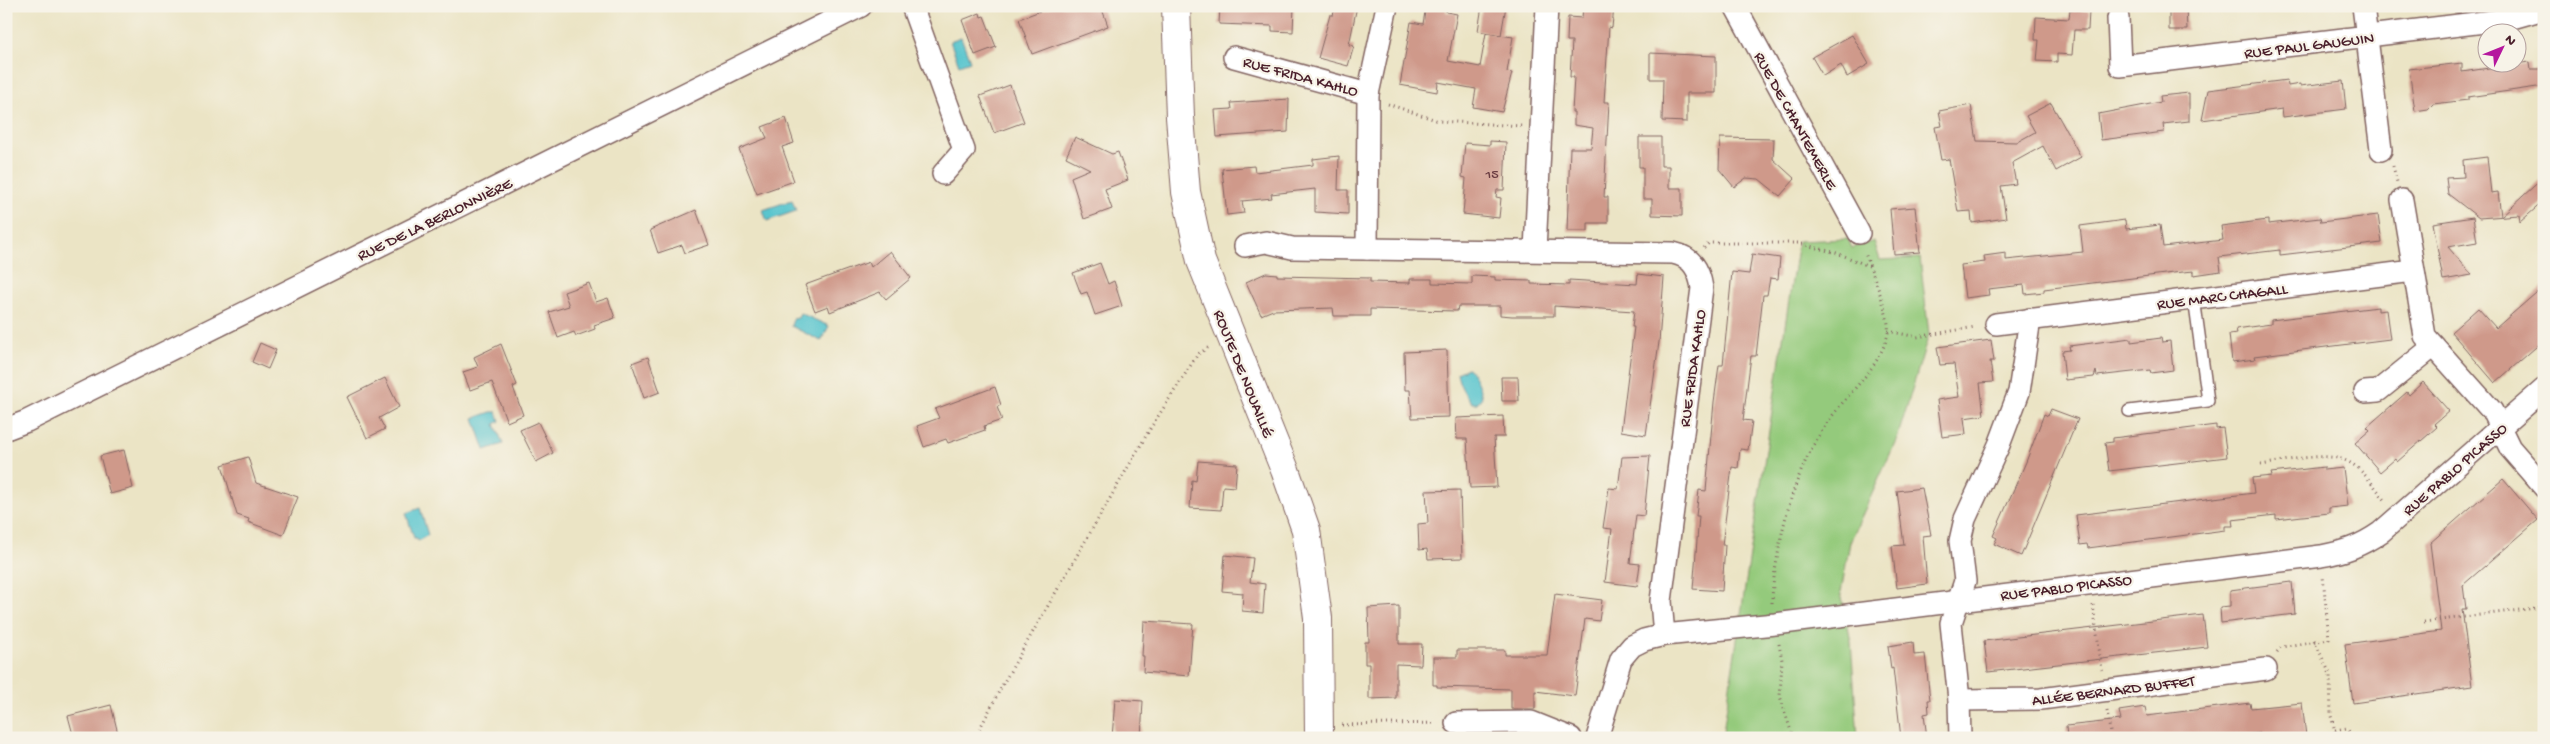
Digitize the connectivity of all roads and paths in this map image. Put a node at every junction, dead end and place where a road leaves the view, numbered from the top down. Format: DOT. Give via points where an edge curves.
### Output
graph roads {
  1 [pos="861,6"];
  2 [pos="912,6"];
  3 [pos="1176,6"];
  4 [pos="1387,6"];
  5 [pos="1547,6"];
  6 [pos="1735,6"];
  7 [pos="2363,6"];
  8 [pos="2544,9"];
  9 [pos="2118,18"];
  10 [pos="2367,37"];
  11 [pos="1234,57"];
  12 [pos="1368,94"];
  13 [pos="1541,127"];
  14 [pos="2381,150"];
  15 [pos="943,174"];
  16 [pos="2402,200"];
  17 [pos="1859,233"];
  18 [pos="1245,246"];
  19 [pos="1367,249"];
  20 [pos="1535,250"];
  21 [pos="1692,262"];
  22 [pos="1870,266"];
  23 [pos="2413,271"];
  24 [pos="2194,298"];
  25 [pos="2030,319"];
  26 [pos="1996,324"];
  27 [pos="1888,331"];
  28 [pos="1229,335"];
  29 [pos="2434,346"];
  30 [pos="2544,390"];
  31 [pos="2366,392"];
  32 [pos="2129,411"];
  33 [pos="2500,428"];
  34 [pos="6,429"];
  35 [pos="2261,465"];
  36 [pos="2544,487"];
  37 [pos="2408,507"];
  38 [pos="2321,556"];
  39 [pos="2090,584"];
  40 [pos="1959,599"];
  41 [pos="2544,607"];
  42 [pos="2424,622"];
  43 [pos="1775,624"];
  44 [pos="1664,635"];
  45 [pos="2314,640"];
  46 [pos="2266,669"];
  47 [pos="2104,692"];
  48 [pos="1960,700"];
  49 [pos="1456,723"];
  50 [pos="2335,730"];
  51 [pos="1319,732"];
  52 [pos="2351,735"];
  53 [pos="975,738"];
  54 [pos="1571,738"];
  55 [pos="1597,738"];
  56 [pos="1792,738"];
  57 [pos="1960,738"];
  58 [pos="2111,738"];
  59 [pos="2338,738"];
  1 -- 34 [label="street, RUE DE LA BERLONNIÈRE"];
  2 -- 15 [label="street" via="964,150"];
  3 -- 28 [label="street, ROUTE DE NOUAILLÉ" via="1186,192 1201,261"];
  4 -- 12 [label="street, RUE FRIDA KAHLO"];
  5 -- 13 [label="street"];
  6 -- 17 [label="street, RUE DE CHANTEMERLE"];
  7 -- 10 [label="street"];
  8 -- 10 [label="street, RUE PAUL GAUGUIN" via="2509,19"];
  9 -- 10 [label="street, RUE PAUL GAUGUIN" via="2120,66"];
  10 -- 14 [label="street"];
  11 -- 12 [label="street, RUE FRIDA KAHLO"];
  12 -- 13 [label="path" via="1379,101 1439,121"];
  12 -- 19 [label="street, RUE FRIDA KAHLO"];
  13 -- 20 [label="street"];
  14 -- 16 [label="path" via="2392,162"];
  16 -- 23 [label="street"];
  17 -- 22 [label="path"];
  18 -- 19 [label="street" via="1266,242 1292,248"];
  19 -- 20 [label="street"];
  20 -- 21 [label="street" via="1673,252"];
  21 -- 22 [label="path" via="1709,243 1798,243"];
  21 -- 44 [label="street, RUE FRIDA KAHLO" via="1700,274 1702,288 1661,601"];
  22 -- 27 [label="path" via="1884,304"];
  23 -- 24 [label="street, RUE MARC CHAGALL"];
  23 -- 29 [label="street" via="2425,336"];
  24 -- 25 [label="street, RUE MARC CHAGALL"];
  24 -- 32 [label="lane" via="2208,401"];
  25 -- 26 [label="street, RUE MARC CHAGALL"];
  25 -- 40 [label="street" via="2019,392 1966,519 1960,541 1965,581"];
  26 -- 27 [label="path" via="1916,337"];
  27 -- 43 [label="path" via="1877,360 1835,412 1807,455 1795,484 1774,577 1772,601"];
  28 -- 51 [label="street, ROUTE DE NOUAILLÉ" via="1285,470 1306,530 1318,618"];
  28 -- 53 [label="path" via="1198,354 1150,429"];
  29 -- 31 [label="street" via="2378,391"];
  29 -- 33 [label="street" via="2492,411"];
  30 -- 33 [label="street, RUE PABLO PICASSO"];
  33 -- 36 [label="street" via="2510,448"];
  33 -- 37 [label="street, RUE PABLO PICASSO"];
  35 -- 37 [label="path" via="2341,457 2354,465 2387,501 2396,494"];
  37 -- 38 [label="street, RUE PABLO PICASSO" via="2361,546"];
  38 -- 39 [label="street, RUE PABLO PICASSO"];
  38 -- 45 [label="path" via="2329,639"];
  39 -- 40 [label="street, RUE PABLO PICASSO"];
  39 -- 47 [label="path"];
  40 -- 43 [label="street, RUE PABLO PICASSO"];
  40 -- 48 [label="street" via="1951,623"];
  41 -- 42 [label="path"];
  43 -- 44 [label="street, RUE PABLO PICASSO"];
  43 -- 56 [label="path" via="1782,660 1780,696"];
  44 -- 55 [label="street, RUE PABLO PICASSO" via="1628,648 1621,659"];
  45 -- 46 [label="path" via="2281,647"];
  45 -- 50 [label="path" via="2330,674 2331,716"];
  46 -- 47 [label="street, ALLÉE BERNARD BUFFET"];
  47 -- 48 [label="street, ALLÉE BERNARD BUFFET" via="2041,699"];
  47 -- 58 [label="path"];
  48 -- 57 [label="street"];
  49 -- 51 [label="path"];
  49 -- 54 [label="street" via="1531,722"];
  50 -- 52 [label="path" via="2347,728"];
  50 -- 59 [label="path"];
}
